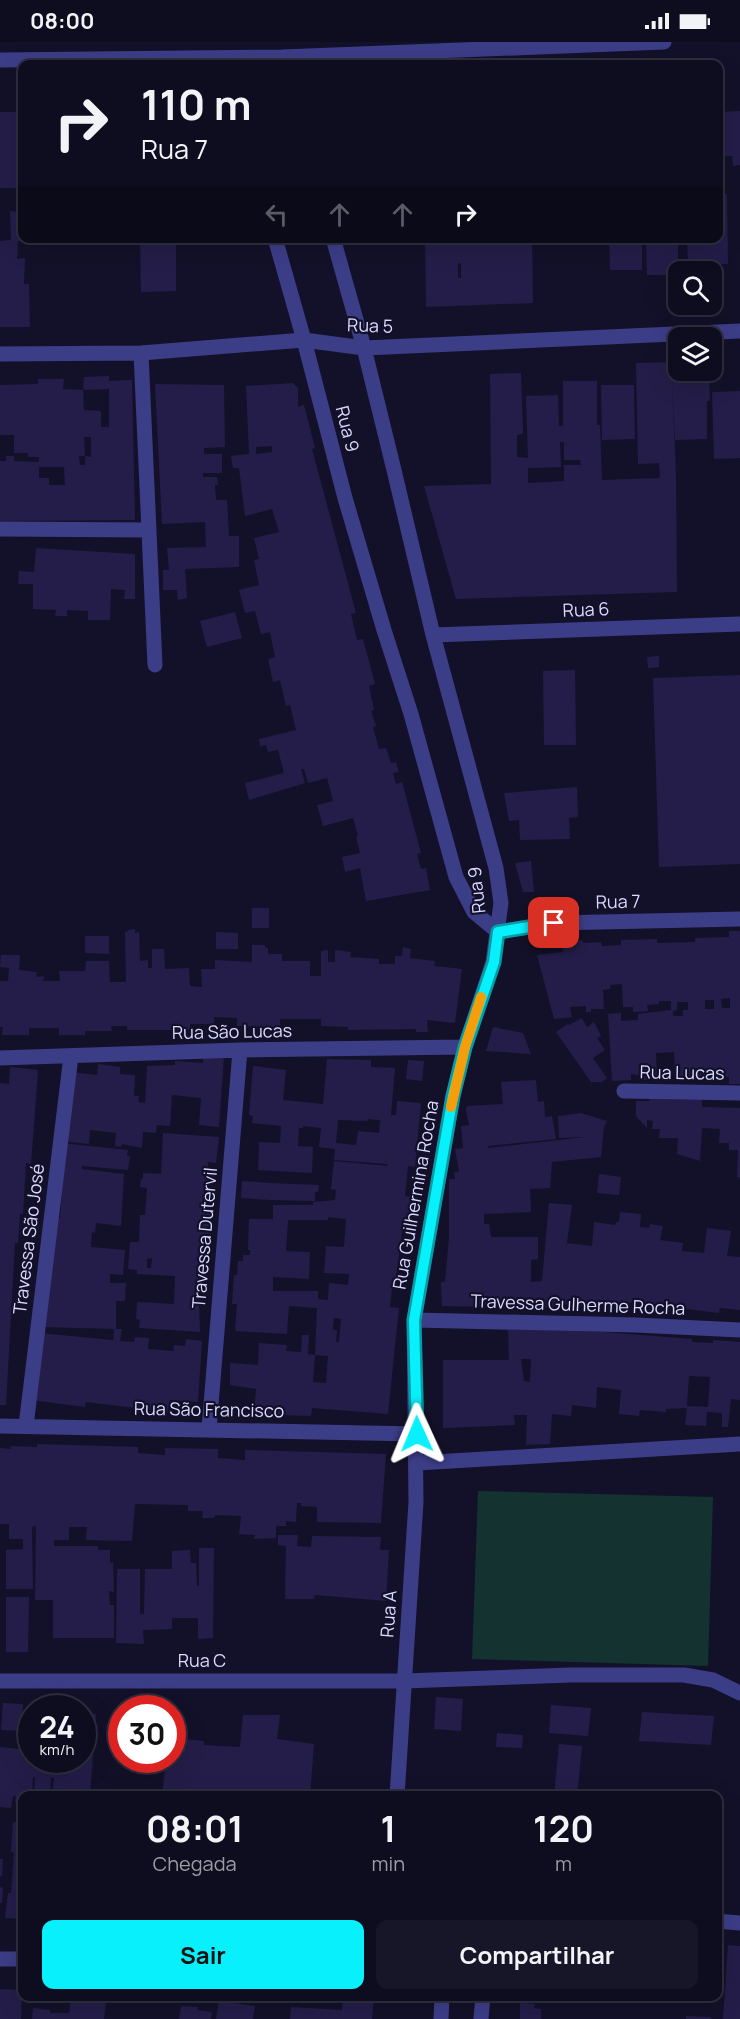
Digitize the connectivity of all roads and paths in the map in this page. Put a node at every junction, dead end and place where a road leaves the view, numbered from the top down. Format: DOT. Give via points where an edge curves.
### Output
graph roads {
  1 [pos="219,42"];
  2 [pos="664,42"];
  3 [pos="282,55"];
  4 [pos="0,60"];
  5 [pos="18,60"];
  6 [pos="224,60"];
  7 [pos="234,60"];
  8 [pos="276,243"];
  9 [pos="334,243"];
  10 [pos="740,331"];
  11 [pos="304,340"];
  12 [pos="364,348"];
  13 [pos="141,353"];
  14 [pos="0,354"];
  15 [pos="0,529"];
  16 [pos="149,530"];
  17 [pos="740,624"];
  18 [pos="433,636"];
  19 [pos="155,665"];
  20 [pos="740,919"];
  21 [pos="498,932"];
  22 [pos="465,1047"];
  23 [pos="240,1050"];
  24 [pos="71,1056"];
  25 [pos="0,1058"];
  26 [pos="624,1091"];
  27 [pos="740,1093"];
  28 [pos="414,1320"];
  29 [pos="740,1330"];
  30 [pos="0,1426"];
  31 [pos="26,1426"];
  32 [pos="209,1429"];
  33 [pos="417,1434"];
  34 [pos="740,1444"];
  35 [pos="417,1463"];
  36 [pos="0,1681"];
  37 [pos="404,1681"];
  38 [pos="740,1693"];
  39 [pos="397,1791"];
  40 [pos="722,1921"];
  41 [pos="740,1923"];
  42 [pos="0,1959"];
  43 [pos="18,1959"];
  44 [pos="442,2001"];
  45 [pos="483,2001"];
  46 [pos="441,2019"];
  47 [pos="482,2019"];
  1 -- 6 [label="street"];
  2 -- 3 [label="street"];
  3 -- 7 [label="street"];
  4 -- 5 [label="street"];
  8 -- 11 [label="street, Rua 9"];
  9 -- 12 [label="street, Rua 9"];
  10 -- 12 [label="street, Rua 5"];
  11 -- 12 [label="street, Rua 5"];
  11 -- 13 [label="street, Rua 5"];
  11 -- 21 [label="street, Rua 9" via="345,498 456,877 474,912"];
  12 -- 18 [label="street, Rua 9"];
  13 -- 14 [label="street, Rua 5"];
  13 -- 16 [label="street"];
  15 -- 16 [label="street"];
  16 -- 19 [label="street"];
  17 -- 18 [label="street, Rua 6"];
  18 -- 21 [label="street, Rua 9" via="496,868 501,903"];
  20 -- 21 [label="street, Rua 7" via="554,923"];
  21 -- 22 [label="street, Rua Guilhermina Rocha" via="494,962"];
  22 -- 23 [label="street, Rua São Lucas"];
  22 -- 28 [label="street, Rua Guilhermina Rocha"];
  23 -- 24 [label="street, Rua São Lucas"];
  23 -- 32 [label="street, Travessa Dutervil"];
  24 -- 25 [label="street, Rua São Lucas"];
  24 -- 31 [label="street, Travessa São José"];
  26 -- 27 [label="street, Rua Lucas"];
  28 -- 29 [label="street, Travessa Gulherme Rocha"];
  28 -- 33 [label="street, Rua Guilhermina Rocha"];
  30 -- 31 [label="street, Rua São Francisco"];
  31 -- 32 [label="street, Rua São Francisco"];
  32 -- 33 [label="street, Rua São Francisco"];
  33 -- 35 [label="street, Rua A"];
  34 -- 35 [label="street"];
  35 -- 37 [label="street, Rua A"];
  36 -- 37 [label="street, Rua C"];
  37 -- 38 [label="street, Rua C" via="684,1675 712,1680"];
  37 -- 39 [label="street, Rua A"];
  40 -- 41 [label="street"];
  42 -- 43 [label="street"];
  44 -- 46 [label="street"];
  45 -- 47 [label="street"];
}
